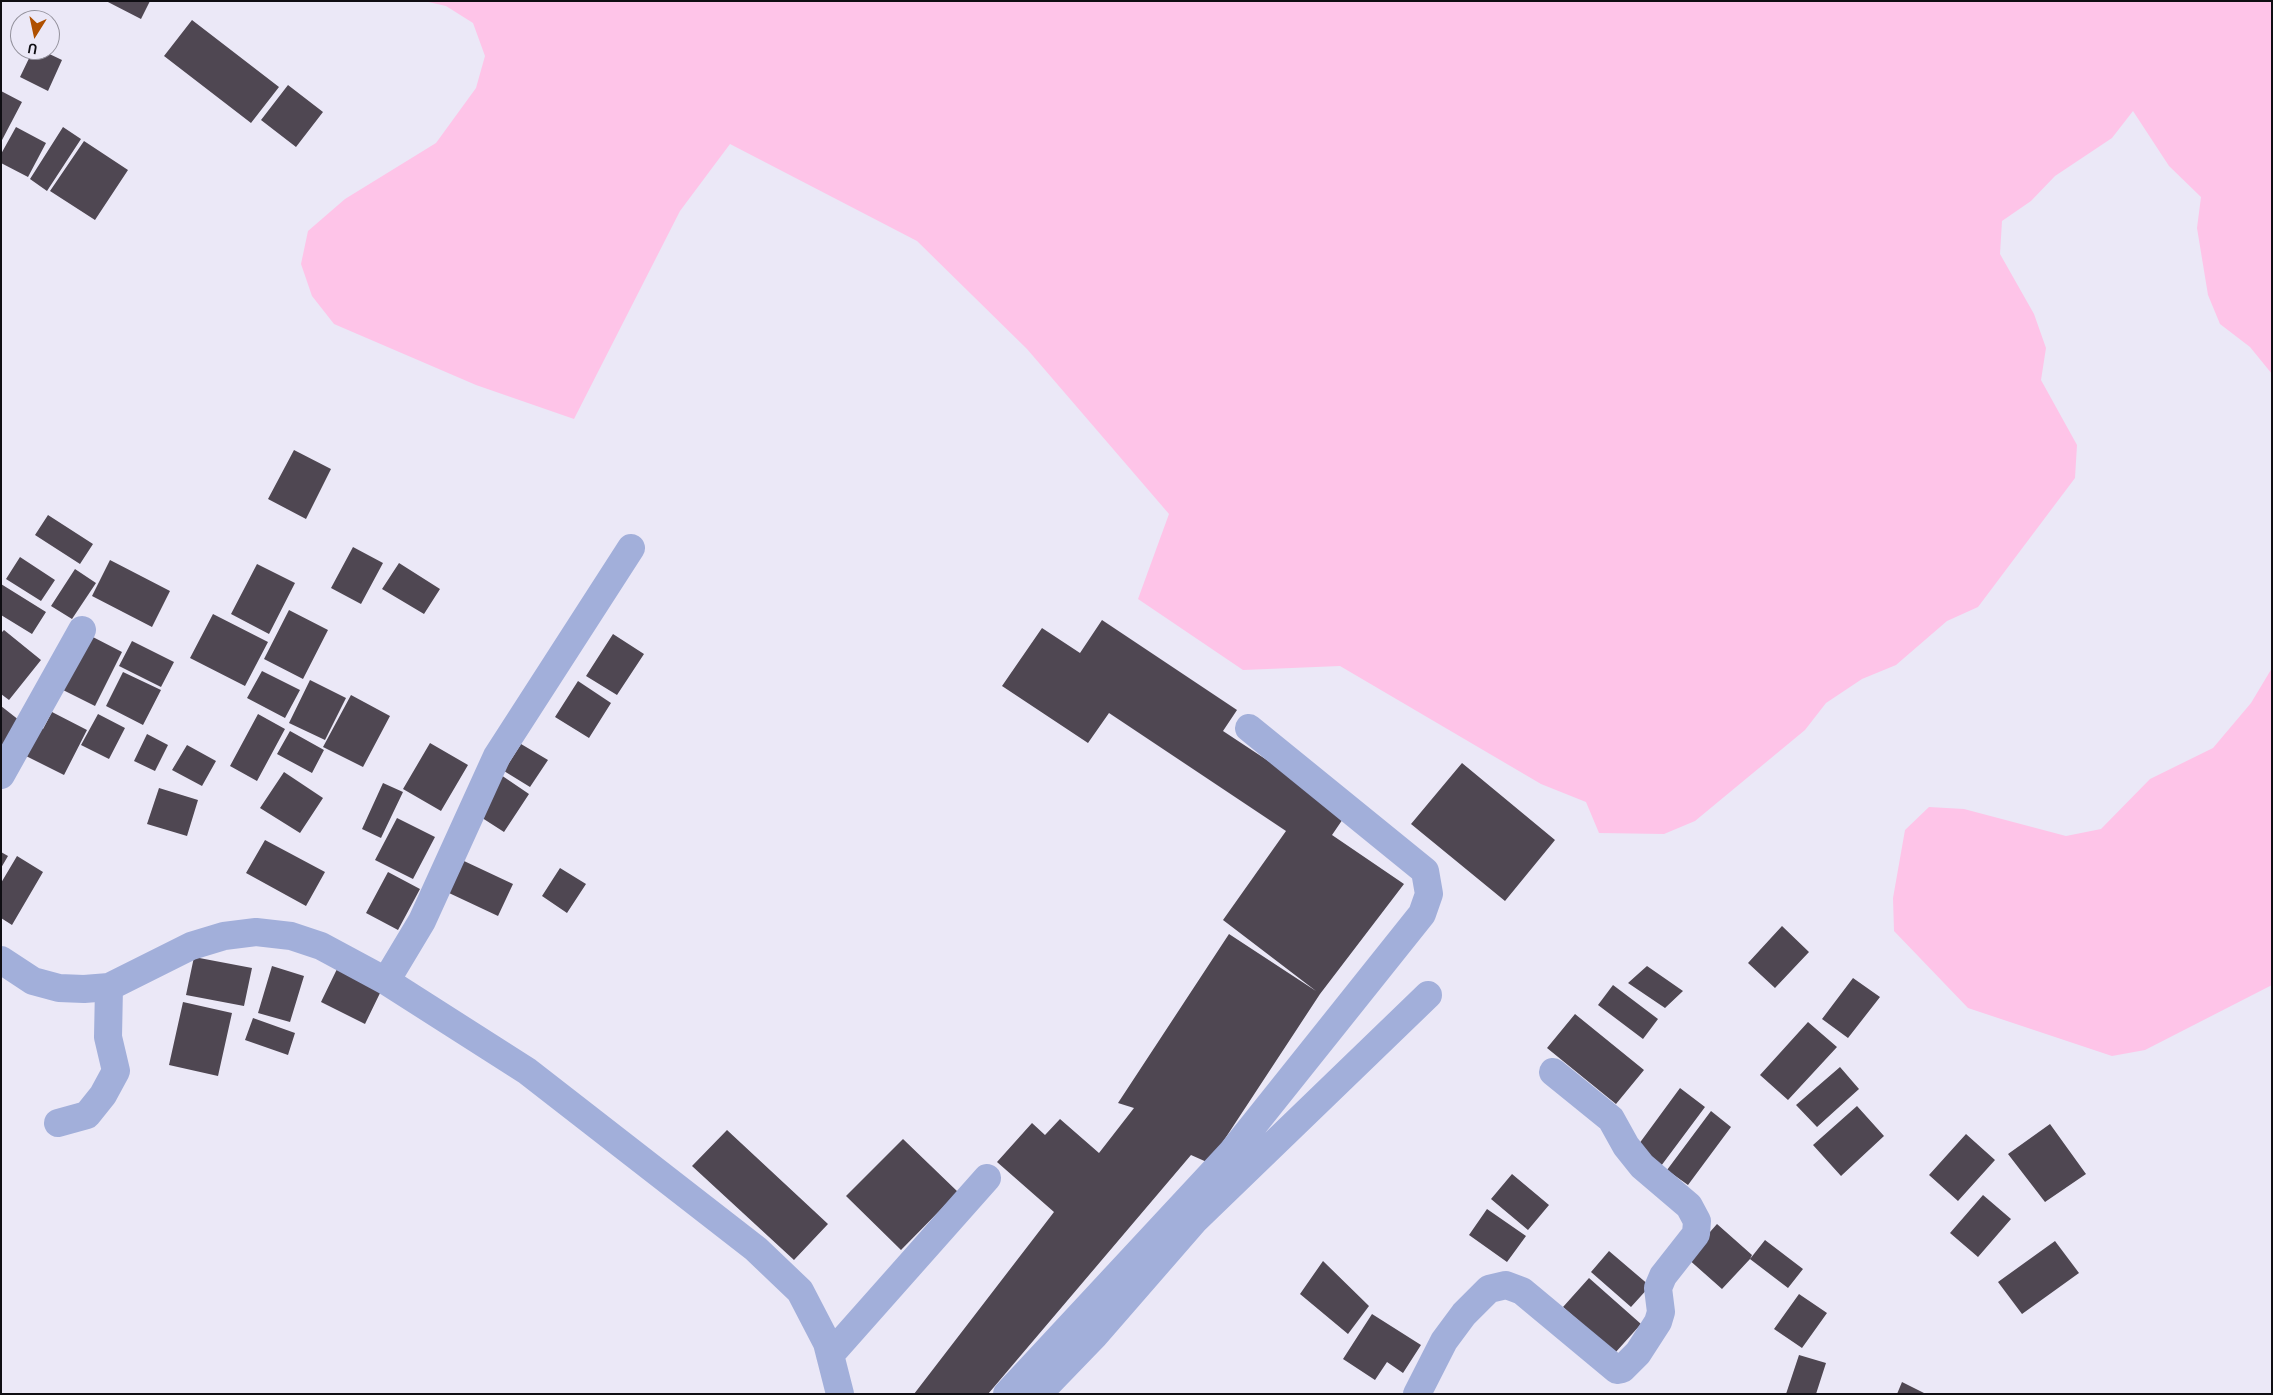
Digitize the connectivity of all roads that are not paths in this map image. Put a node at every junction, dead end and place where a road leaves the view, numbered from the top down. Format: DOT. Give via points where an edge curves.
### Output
graph roads {
  1 [pos="631,548"];
  2 [pos="82,630"];
  3 [pos="1249,728"];
  4 [pos="1,775"];
  5 [pos="1,960"];
  6 [pos="386,981"];
  7 [pos="109,987"];
  8 [pos="1428,995"];
  9 [pos="1553,1072"];
  10 [pos="58,1123"];
  11 [pos="987,1178"];
  12 [pos="830,1355"];
  13 [pos="840,1394"];
  14 [pos="1007,1394"];
  15 [pos="1038,1394"];
  16 [pos="1417,1394"];
  1 -- 6 [label="street" via="497,756 422,921"];
  2 -- 4 [label="street"];
  3 -- 14 [label="street" via="1425,872 1429,894 1422,914 1232,1152"];
  5 -- 7 [label="street" via="34,981 59,988"];
  6 -- 7 [label="street" via="321,946 291,936 256,932 224,936 191,946"];
  6 -- 12 [label="street" via="527,1071 756,1249 800,1291"];
  7 -- 10 [label="street" via="108,1037 116,1072 87,1115"];
  8 -- 15 [label="street" via="1194,1221 1094,1336"];
  9 -- 16 [label="street" via="1611,1119 1642,1166 1689,1206 1697,1221 1696,1234 1663,1276 1658,1288 1662,1312 1658,1322 1638,1353 1622,1369 1617,1370 1522,1291 1506,1285 1489,1290 1464,1314 1444,1341"];
  11 -- 12 [label="street"];
  12 -- 13 [label="street"];
}
